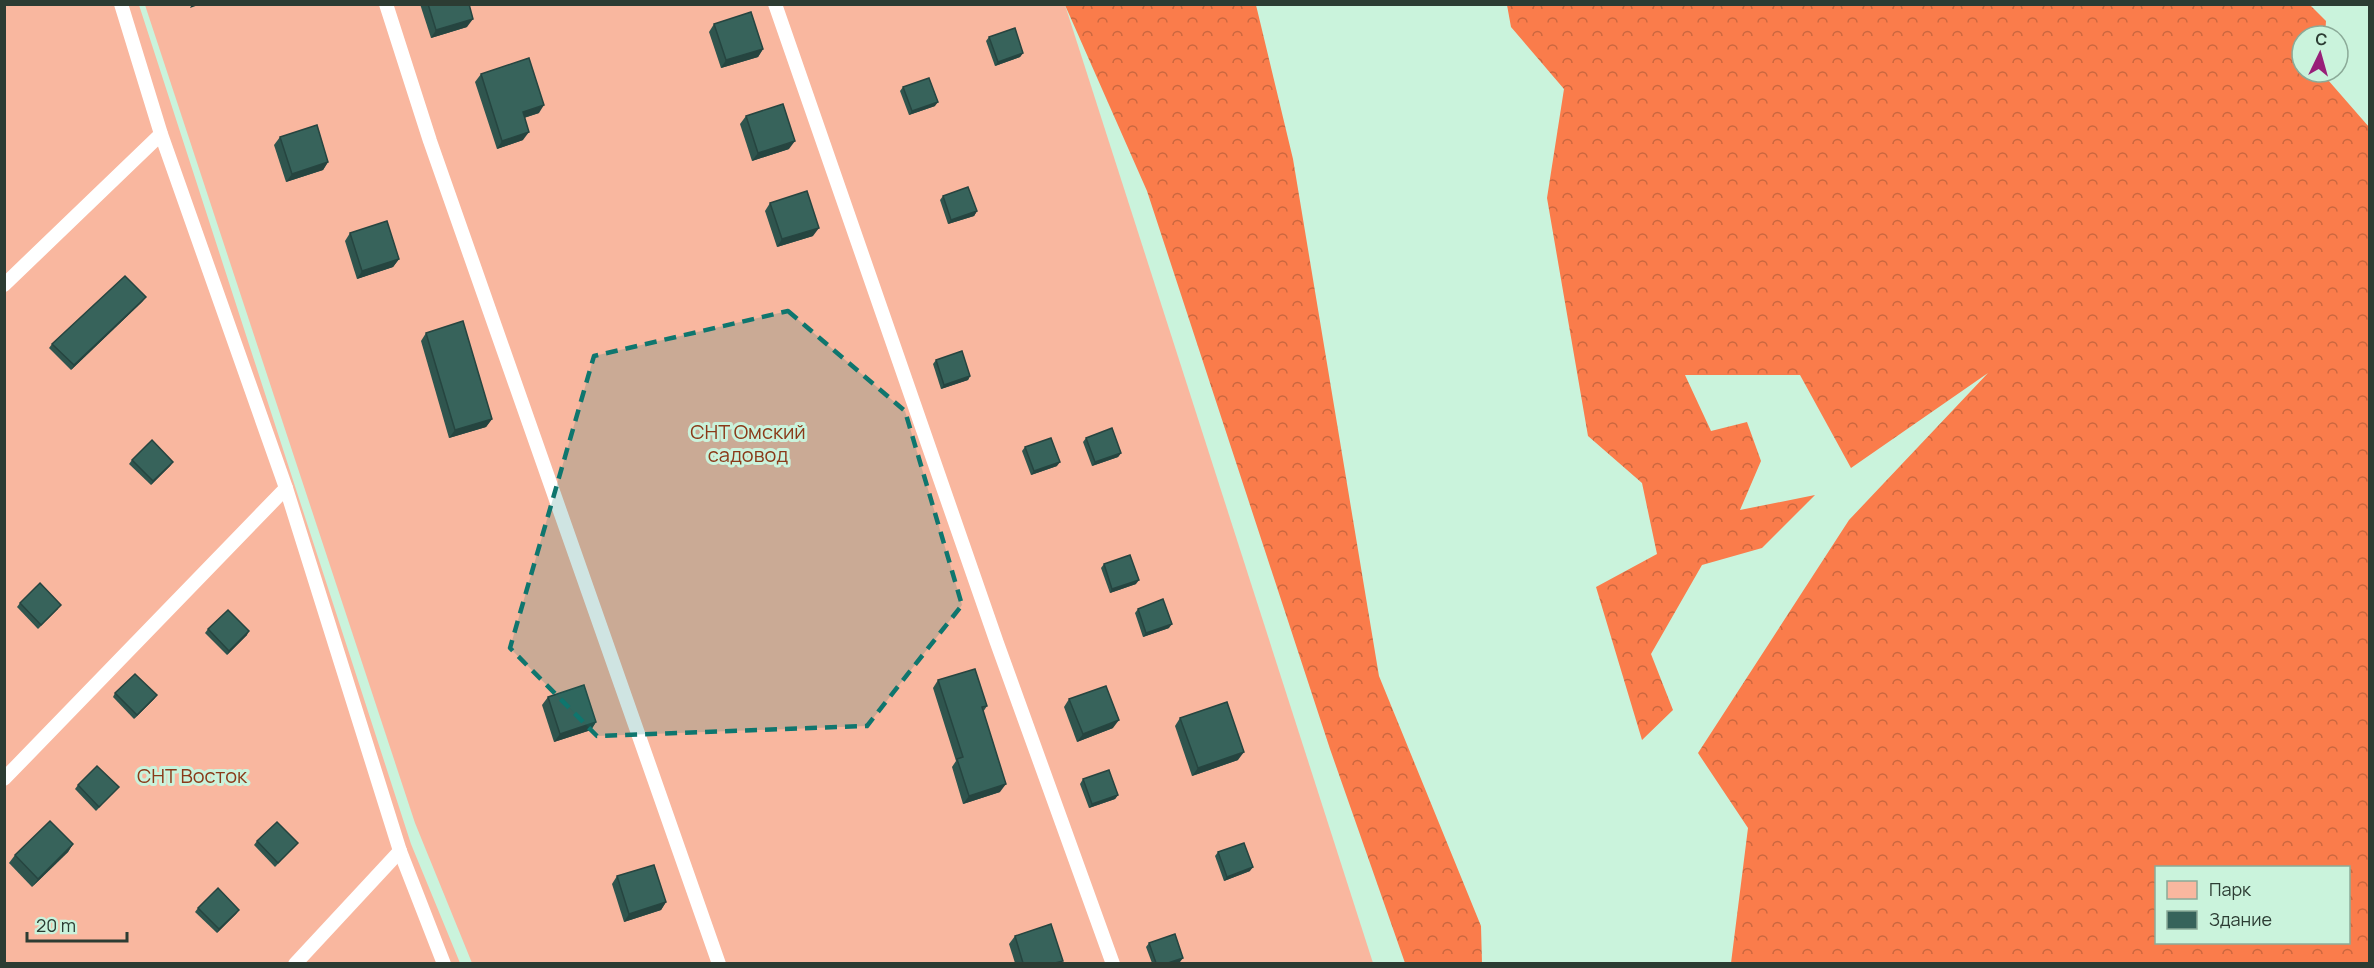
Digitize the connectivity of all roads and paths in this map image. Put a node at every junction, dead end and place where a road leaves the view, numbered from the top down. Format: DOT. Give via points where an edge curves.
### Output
graph roads {
  1 [pos="121,4"];
  2 [pos="386,4"];
  3 [pos="775,4"];
  4 [pos="161,134"];
  5 [pos="4,285"];
  6 [pos="286,488"];
  7 [pos="4,779"];
  8 [pos="399,851"];
  9 [pos="295,963"];
  10 [pos="444,963"];
  11 [pos="719,963"];
  12 [pos="1113,963"];
  1 -- 4 [label="lane"];
  2 -- 11 [label="lane" via="485,299"];
  3 -- 12 [label="lane" via="993,632"];
  4 -- 5 [label="lane"];
  4 -- 6 [label="lane"];
  6 -- 7 [label="lane"];
  6 -- 8 [label="lane"];
  8 -- 9 [label="lane"];
  8 -- 10 [label="lane"];
}
